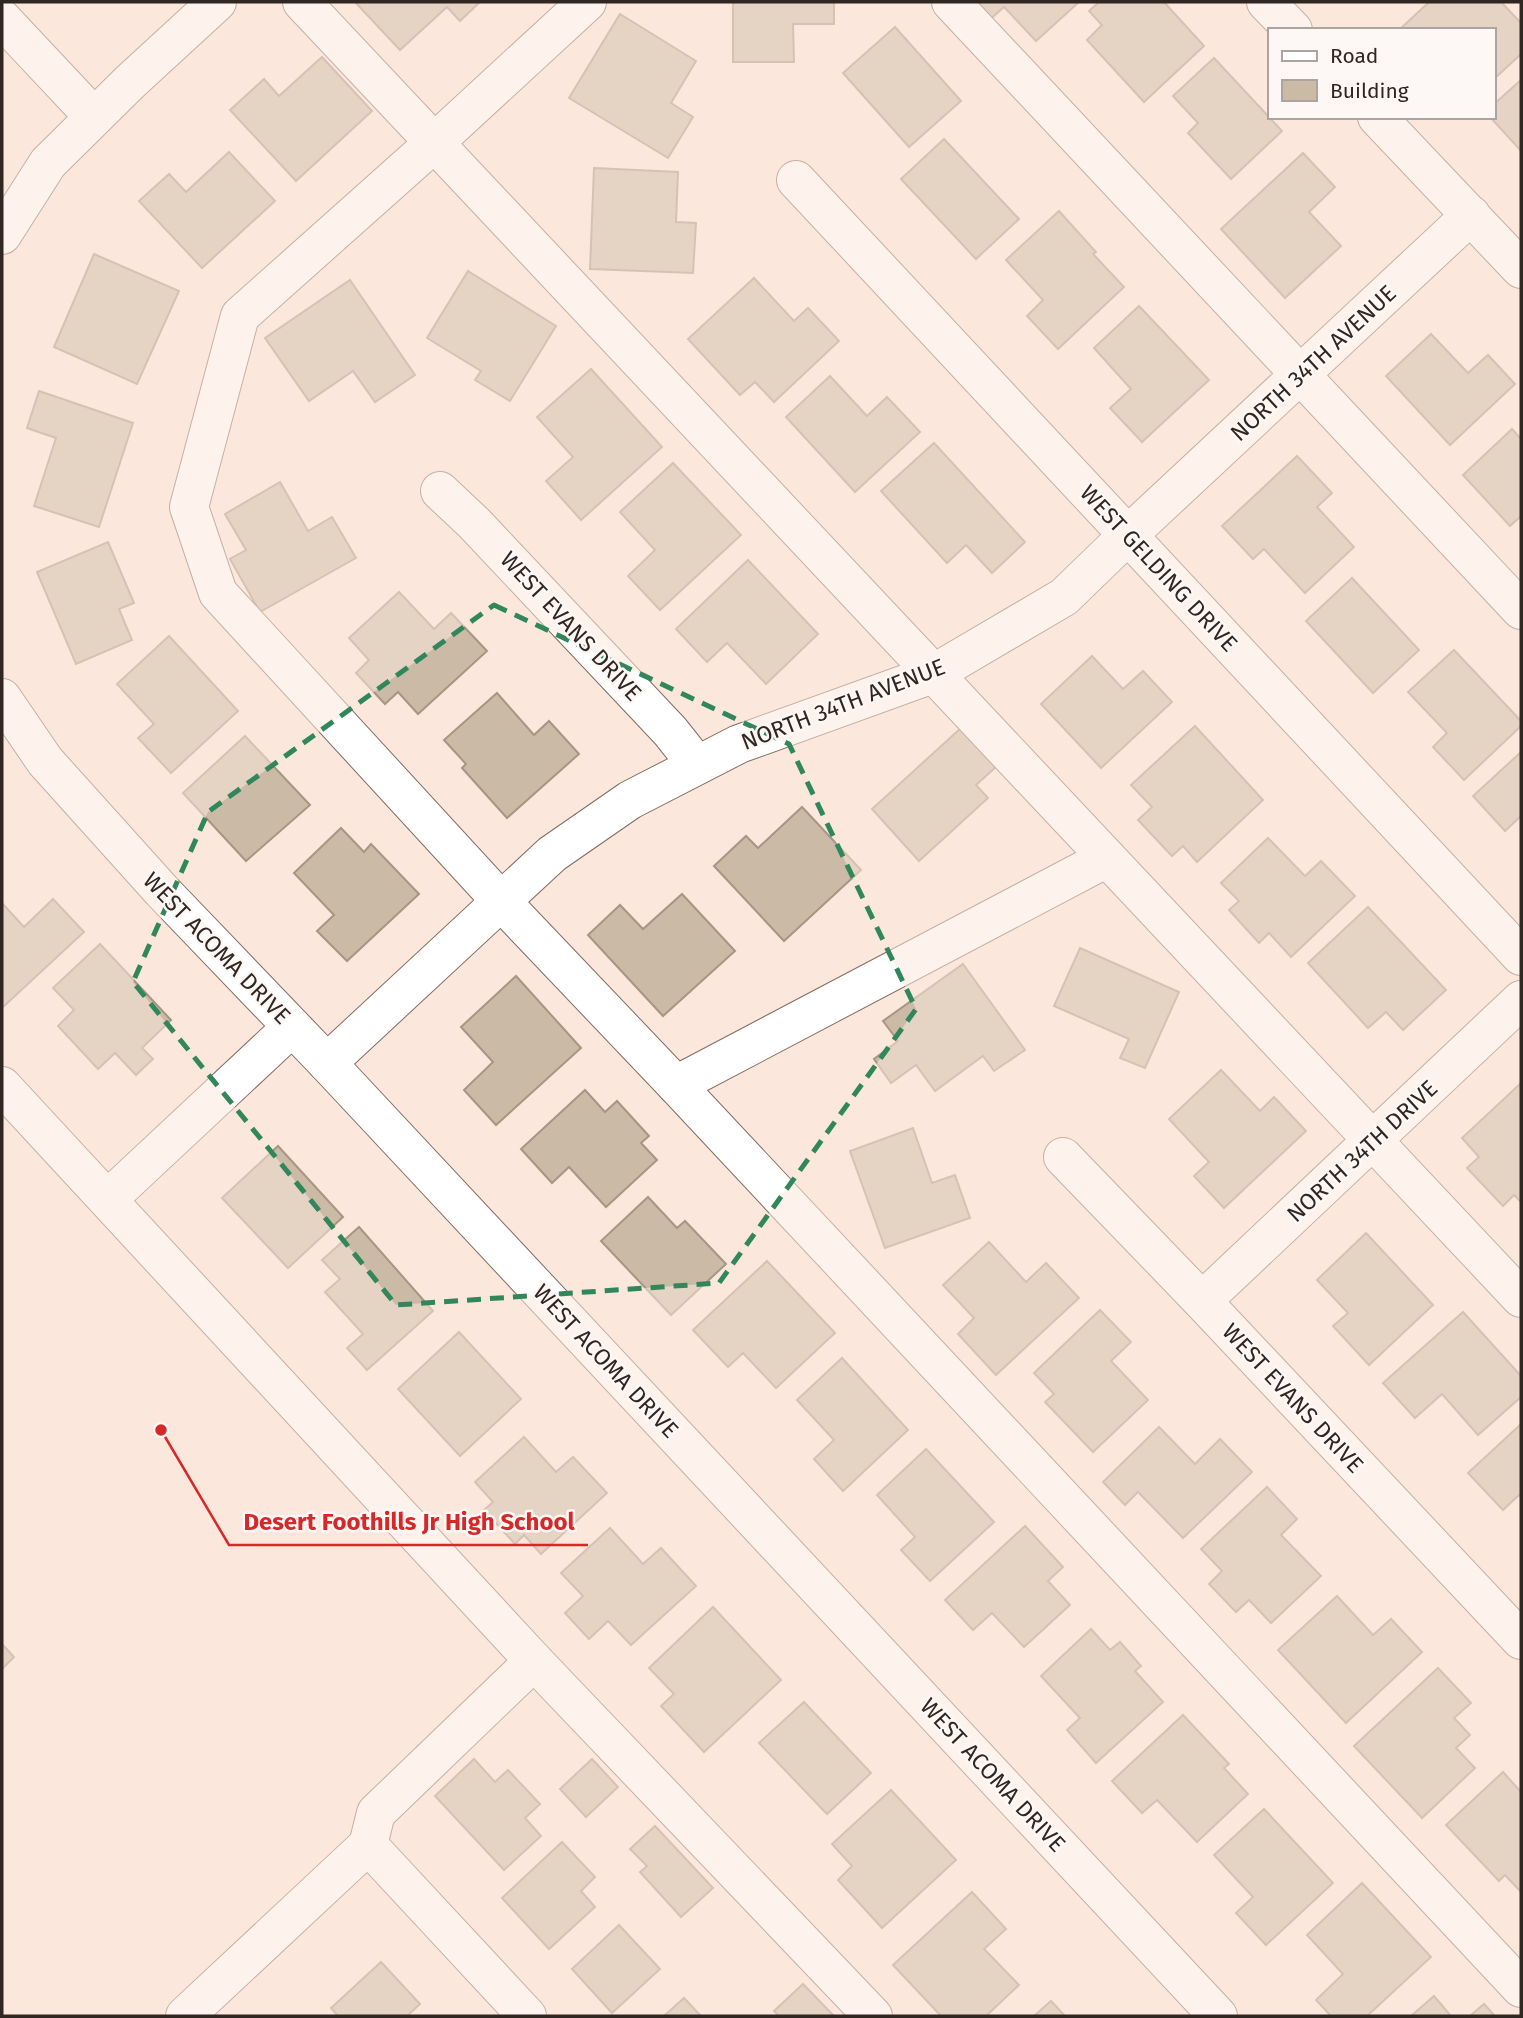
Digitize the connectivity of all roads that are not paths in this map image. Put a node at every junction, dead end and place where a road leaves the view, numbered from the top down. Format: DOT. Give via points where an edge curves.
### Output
graph roads {
  1 [pos="217,2"];
  2 [pos="302,2"];
  3 [pos="587,2"];
  4 [pos="951,2"];
  5 [pos="1266,2"];
  6 [pos="2,19"];
  7 [pos="1291,28"];
  8 [pos="94,117"];
  9 [pos="1379,119"];
  10 [pos="434,143"];
  11 [pos="796,180"];
  12 [pos="1471,215"];
  13 [pos="2,235"];
  14 [pos="1521,269"];
  15 [pos="1301,374"];
  16 [pos="440,491"];
  17 [pos="1128,535"];
  18 [pos="1521,610"];
  19 [pos="933,674"];
  20 [pos="2,698"];
  21 [pos="697,765"];
  22 [pos="1107,858"];
  23 [pos="499,900"];
  24 [pos="1521,956"];
  25 [pos="1521,1000"];
  26 [pos="292,1027"];
  27 [pos="327,1063"];
  28 [pos="676,1085"];
  29 [pos="2,1086"];
  30 [pos="1374,1140"];
  31 [pos="1063,1157"];
  32 [pos="108,1199"];
  33 [pos="1521,1298"];
  34 [pos="1202,1301"];
  35 [pos="1521,1640"];
  36 [pos="534,1661"];
  37 [pos="368,1845"];
  38 [pos="1521,1988"];
  39 [pos="206,2009"];
  40 [pos="527,2016"];
  41 [pos="873,2016"];
  42 [pos="1218,2016"];
  1 -- 8 [label="street"];
  2 -- 10 [label="street"];
  3 -- 10 [label="street"];
  4 -- 15 [label="street"];
  5 -- 7 [label="street"];
  6 -- 8 [label="street"];
  8 -- 13 [label="street" via="48,163"];
  9 -- 12 [label="street"];
  10 -- 19 [label="street"];
  10 -- 23 [label="street" via="240,316 189,507 218,593"];
  11 -- 17 [label="street, WEST GELDING DRIVE"];
  12 -- 14 [label="street"];
  12 -- 15 [label="street, NORTH 34TH AVENUE"];
  15 -- 17 [label="street, NORTH 34TH AVENUE"];
  15 -- 18 [label="street"];
  16 -- 21 [label="street, WEST EVANS DRIVE" via="670,731"];
  17 -- 19 [label="street, NORTH 34TH AVENUE" via="1064,597"];
  17 -- 24 [label="street, WEST GELDING DRIVE"];
  19 -- 21 [label="street, NORTH 34TH AVENUE" via="739,744"];
  19 -- 22 [label="street"];
  20 -- 26 [label="street, WEST ACOMA DRIVE" via="45,761"];
  21 -- 23 [label="street, NORTH 34TH AVENUE" via="630,800 552,854"];
  22 -- 28 [label="street"];
  22 -- 30 [label="street"];
  23 -- 27 [label="street, NORTH 34TH AVENUE"];
  23 -- 28 [label="street"];
  25 -- 30 [label="street, NORTH 34TH DRIVE"];
  26 -- 27 [label="street, WEST ACOMA DRIVE"];
  26 -- 32 [label="street"];
  27 -- 42 [label="street, WEST ACOMA DRIVE"];
  28 -- 38 [label="street"];
  29 -- 32 [label="street"];
  30 -- 33 [label="street"];
  30 -- 34 [label="street, NORTH 34TH DRIVE"];
  31 -- 34 [label="street, WEST EVANS DRIVE"];
  32 -- 36 [label="street"];
  34 -- 35 [label="street, WEST EVANS DRIVE"];
  36 -- 37 [label="street" via="376,1813"];
  36 -- 41 [label="street"];
  37 -- 39 [label="street"];
  37 -- 40 [label="street"];
}
